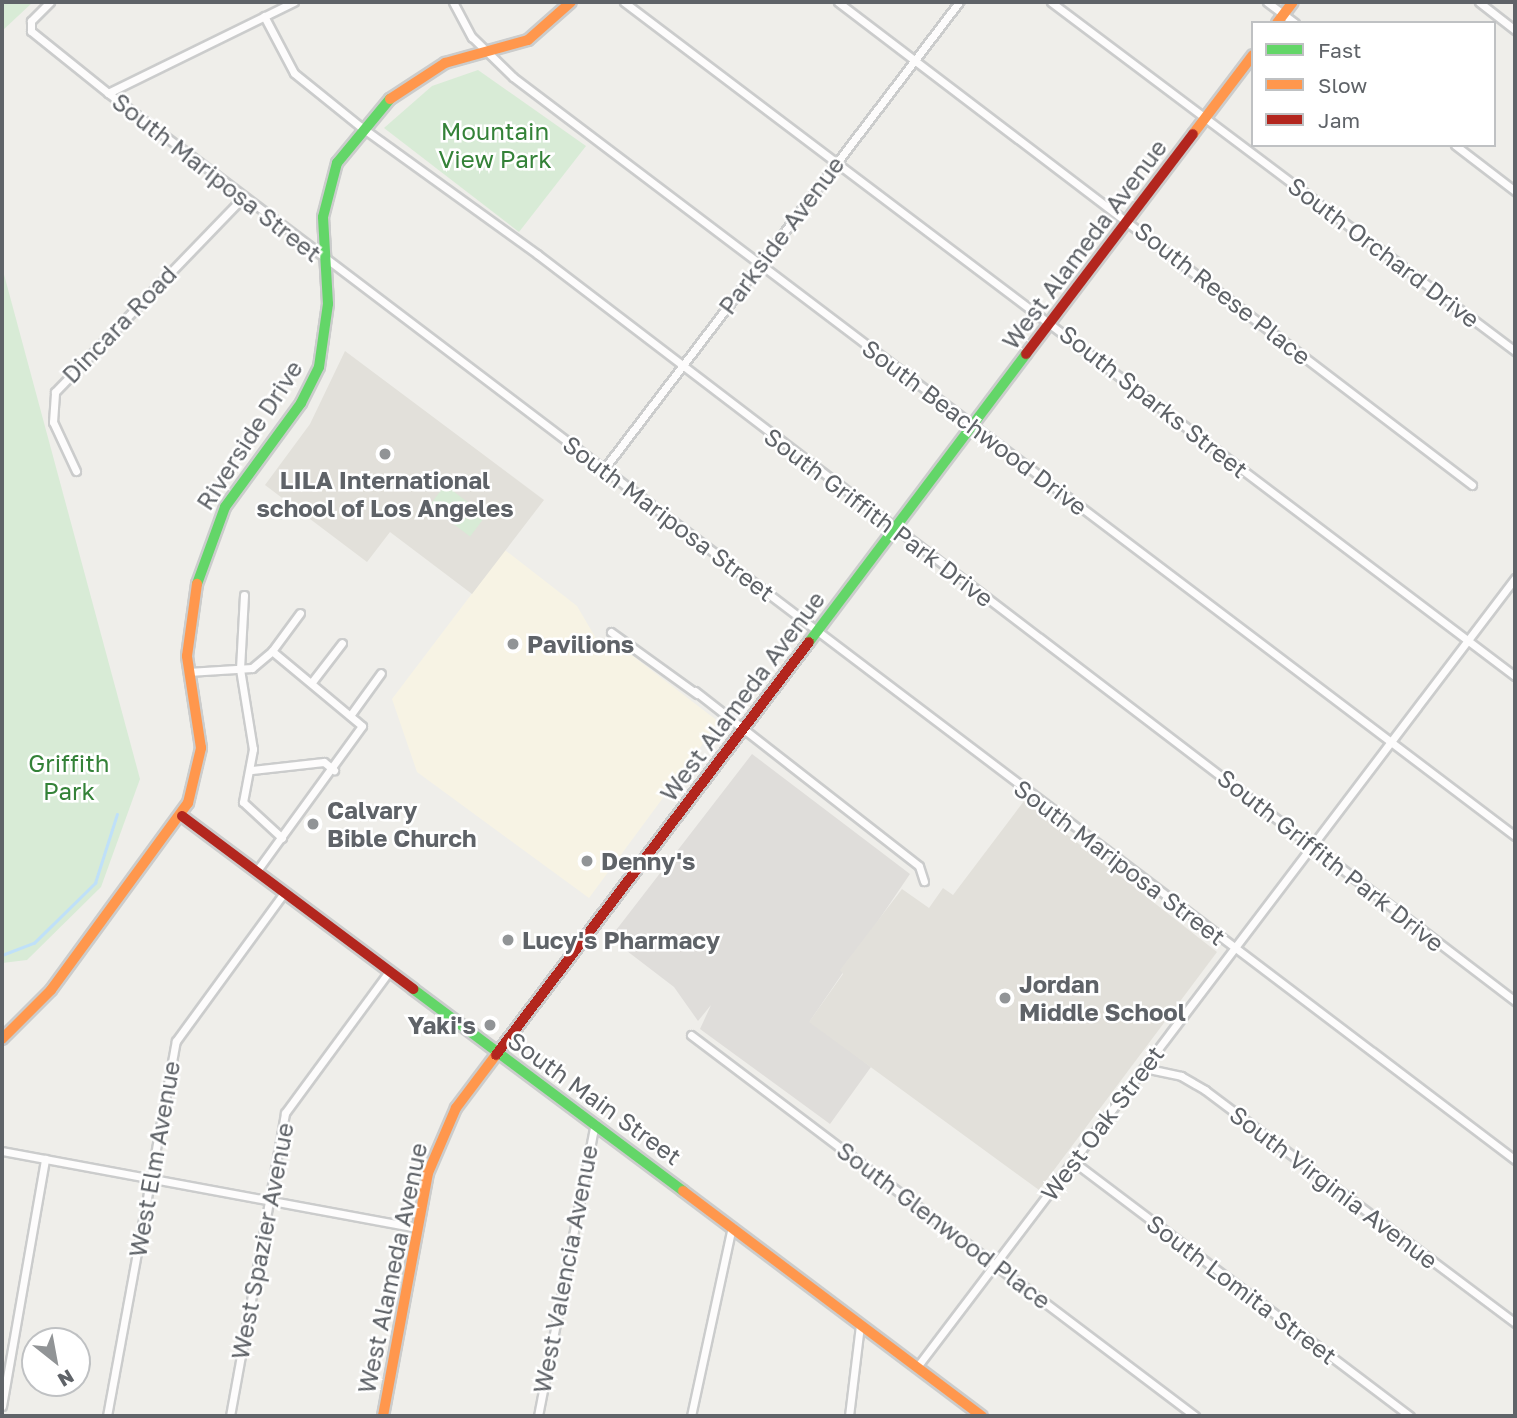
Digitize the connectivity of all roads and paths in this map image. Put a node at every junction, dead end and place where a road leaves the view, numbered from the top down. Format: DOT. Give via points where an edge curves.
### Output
graph roads {
  1 [pos="50,2"];
  2 [pos="294,2"];
  3 [pos="453,2"];
  4 [pos="571,2"];
  5 [pos="624,2"];
  6 [pos="838,2"];
  7 [pos="959,2"];
  8 [pos="1051,2"];
  9 [pos="1267,2"];
  10 [pos="1293,2"];
  11 [pos="1479,2"];
  12 [pos="264,16"];
  13 [pos="1280,18"];
  14 [pos="1515,30"];
  15 [pos="488,53"];
  16 [pos="1251,58"];
  17 [pos="915,60"];
  18 [pos="108,93"];
  19 [pos="1206,117"];
  20 [pos="361,127"];
  21 [pos="1458,147"];
  22 [pos="837,162"];
  23 [pos="1515,191"];
  24 [pos="244,196"];
  25 [pos="1128,219"];
  26 [pos="325,261"];
  27 [pos="760,264"];
  28 [pos="1051,322"];
  29 [pos="1515,351"];
  30 [pos="682,369"];
  31 [pos="973,425"];
  32 [pos="604,469"];
  33 [pos="76,471"];
  34 [pos="1472,485"];
  35 [pos="895,528"];
  36 [pos="1515,578"];
  37 [pos="244,595"];
  38 [pos="300,612"];
  39 [pos="818,629"];
  40 [pos="611,632"];
  41 [pos="1469,641"];
  42 [pos="342,643"];
  43 [pos="272,651"];
  44 [pos="240,669"];
  45 [pos="188,672"];
  46 [pos="382,673"];
  47 [pos="1515,676"];
  48 [pos="312,682"];
  49 [pos="352,713"];
  50 [pos="743,730"];
  51 [pos="1390,742"];
  52 [pos="252,770"];
  53 [pos="334,770"];
  54 [pos="182,816"];
  55 [pos="1515,836"];
  56 [pos="282,838"];
  57 [pos="1311,846"];
  58 [pos="256,872"];
  59 [pos="924,881"];
  60 [pos="284,893"];
  61 [pos="1233,948"];
  62 [pos="388,973"];
  63 [pos="1515,1001"];
  64 [pos="691,1035"];
  65 [pos="2,1039"];
  66 [pos="499,1052"];
  67 [pos="1144,1068"];
  68 [pos="595,1123"];
  69 [pos="2,1151"];
  70 [pos="45,1159"];
  71 [pos="1515,1160"];
  72 [pos="1074,1162"];
  73 [pos="150,1179"];
  74 [pos="268,1201"];
  75 [pos="732,1226"];
  76 [pos="417,1227"];
  77 [pos="996,1264"];
  78 [pos="1515,1323"];
  79 [pos="860,1325"];
  80 [pos="917,1367"];
  81 [pos="2,1406"];
  82 [pos="107,1416"];
  83 [pos="230,1416"];
  84 [pos="383,1416"];
  85 [pos="537,1416"];
  86 [pos="691,1416"];
  87 [pos="849,1416"];
  88 [pos="982,1416"];
  89 [pos="1195,1416"];
  90 [pos="1410,1416"];
  1 -- 18 [label="street, South Mariposa Street" via="30,24"];
  2 -- 12 [label="street"];
  3 -- 15 [label="street, South Beachwood Drive"];
  4 -- 15 [label="main road, Riverside Drive" via="542,32"];
  5 -- 22 [label="street, South Sparks Street"];
  6 -- 17 [label="street, South Reese Place"];
  7 -- 17 [label="street, Parkside Avenue"];
  8 -- 19 [label="street, South Orchard Drive"];
  9 -- 13 [label="street"];
  10 -- 13 [label="main road"];
  11 -- 14 [label="street"];
  12 -- 18 [label="street"];
  12 -- 20 [label="street, South Griffith Park Drive" via="295,73"];
  15 -- 20 [label="main road, Riverside Drive" via="407,82"];
  15 -- 27 [label="street, South Beachwood Drive"];
  16 -- 19 [label="main road, West Alameda Avenue"];
  17 -- 22 [label="street, Parkside Avenue"];
  17 -- 25 [label="street, South Reese Place"];
  18 -- 24 [label="street, South Mariposa Street"];
  19 -- 25 [label="main road, West Alameda Avenue"];
  19 -- 29 [label="street, South Orchard Drive"];
  20 -- 26 [label="main road, Riverside Drive" via="330,178 323,217"];
  20 -- 30 [label="street, South Griffith Park Drive"];
  21 -- 23 [label="street"];
  22 -- 27 [label="street, Parkside Avenue"];
  22 -- 28 [label="street, South Sparks Street"];
  24 -- 26 [label="street, South Mariposa Street"];
  24 -- 33 [label="street, Dincara Road" via="55,393 53,422"];
  25 -- 28 [label="main road, West Alameda Avenue"];
  25 -- 34 [label="street, South Reese Place"];
  26 -- 32 [label="street, South Mariposa Street"];
  26 -- 45 [label="main road, Riverside Drive" via="328,321 319,367 206,547 191,599"];
  27 -- 30 [label="street, Parkside Avenue"];
  27 -- 31 [label="street, South Beachwood Drive"];
  28 -- 31 [label="main road, West Alameda Avenue"];
  28 -- 41 [label="street, South Sparks Street"];
  30 -- 32 [label="street, Parkside Avenue"];
  30 -- 35 [label="street, South Griffith Park Drive"];
  31 -- 35 [label="main road, West Alameda Avenue"];
  31 -- 51 [label="street, South Beachwood Drive"];
  32 -- 39 [label="street, South Mariposa Street"];
  35 -- 39 [label="main road, West Alameda Avenue"];
  35 -- 57 [label="street, South Griffith Park Drive"];
  36 -- 41 [label="street, West Oak Street"];
  37 -- 44 [label="street"];
  38 -- 43 [label="street"];
  39 -- 50 [label="main road, West Alameda Avenue"];
  39 -- 61 [label="street, South Mariposa Street"];
  40 -- 50 [label="street"];
  41 -- 47 [label="street, South Sparks Street"];
  41 -- 51 [label="street, West Oak Street"];
  42 -- 48 [label="street"];
  43 -- 44 [label="street" via="258,666"];
  43 -- 48 [label="street"];
  44 -- 45 [label="street"];
  44 -- 52 [label="street"];
  45 -- 54 [label="main road, Riverside Drive" via="201,748"];
  46 -- 49 [label="street"];
  48 -- 49 [label="street"];
  49 -- 53 [label="street" via="360,736"];
  50 -- 59 [label="street" via="919,866"];
  50 -- 66 [label="main road, West Alameda Avenue"];
  51 -- 55 [label="street, South Beachwood Drive"];
  51 -- 57 [label="street, West Oak Street"];
  52 -- 53 [label="street" via="324,762"];
  52 -- 56 [label="street" via="245,807"];
  53 -- 56 [label="street"];
  54 -- 58 [label="main road, South Main Street"];
  54 -- 65 [label="main road, Riverside Drive" via="51,990"];
  56 -- 58 [label="street"];
  57 -- 61 [label="street, West Oak Street"];
  57 -- 63 [label="street, South Griffith Park Drive"];
  58 -- 60 [label="main road, South Main Street"];
  60 -- 62 [label="main road, South Main Street"];
  60 -- 73 [label="street, West Elm Avenue" via="176,1041"];
  61 -- 67 [label="street, West Oak Street"];
  61 -- 71 [label="street, South Mariposa Street"];
  62 -- 66 [label="main road, South Main Street"];
  62 -- 74 [label="street, West Spazier Avenue" via="290,1102"];
  64 -- 77 [label="street, South Glenwood Place"];
  66 -- 68 [label="main road, South Main Street"];
  66 -- 76 [label="main road, West Alameda Avenue" via="439,1138"];
  67 -- 72 [label="street, West Oak Street"];
  67 -- 78 [label="street, South Virginia Avenue" via="1181,1076 1205,1090"];
  68 -- 75 [label="main road, South Main Street"];
  68 -- 85 [label="street, West Valencia Avenue"];
  69 -- 70 [label="street"];
  70 -- 73 [label="street"];
  70 -- 81 [label="street"];
  72 -- 77 [label="street, West Oak Street"];
  72 -- 90 [label="street, South Lomita Street"];
  73 -- 74 [label="street"];
  73 -- 82 [label="street, West Elm Avenue"];
  74 -- 76 [label="street"];
  74 -- 83 [label="street, West Spazier Avenue"];
  75 -- 79 [label="main road, South Main Street"];
  75 -- 86 [label="street"];
  76 -- 84 [label="main road, West Alameda Avenue"];
  77 -- 80 [label="street, West Oak Street"];
  77 -- 89 [label="street, South Glenwood Place"];
  79 -- 80 [label="main road, South Main Street"];
  79 -- 87 [label="street"];
  80 -- 88 [label="main road, South Main Street"];
}
